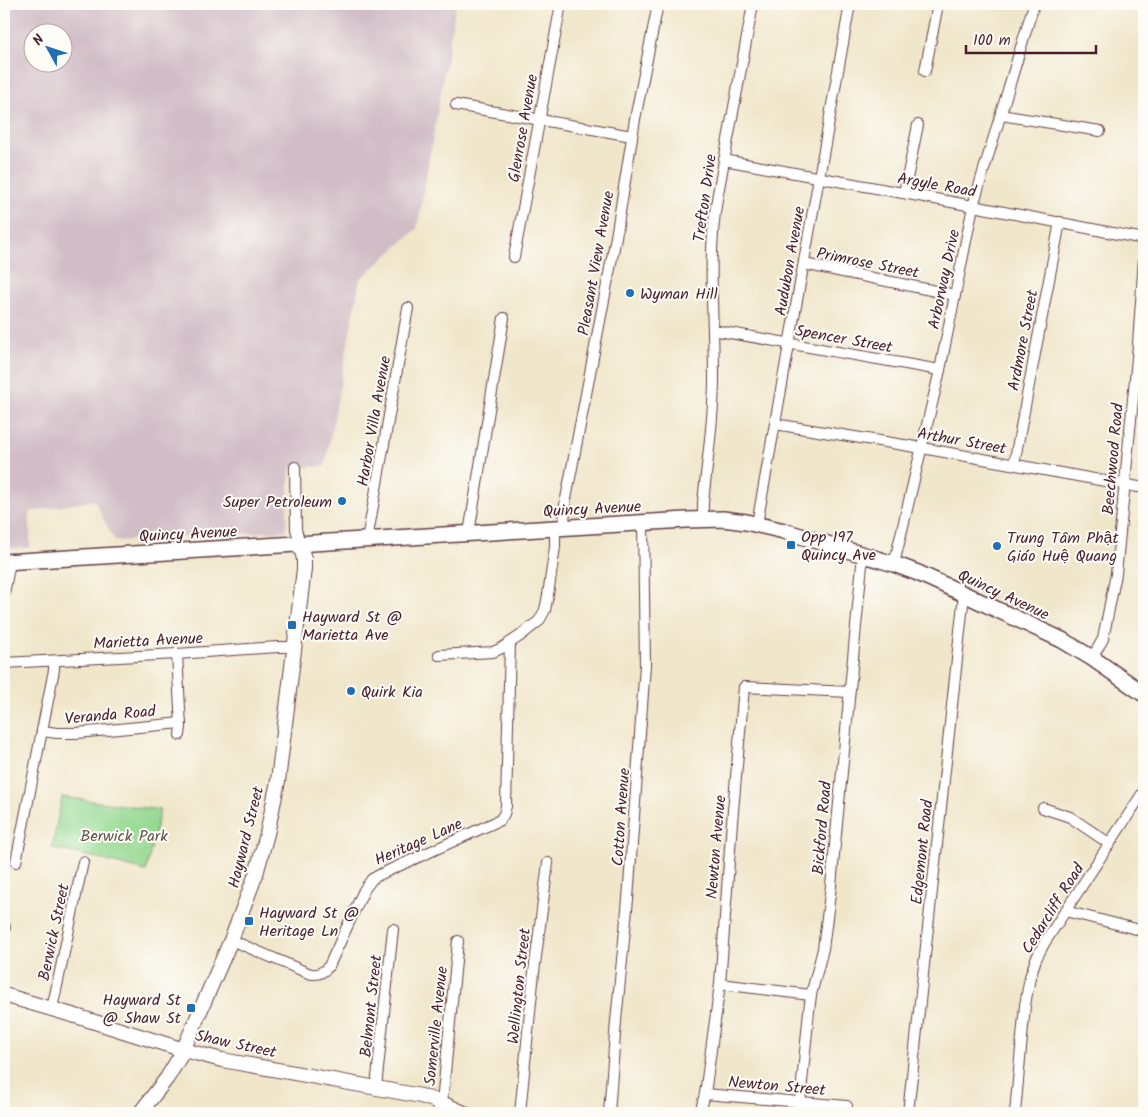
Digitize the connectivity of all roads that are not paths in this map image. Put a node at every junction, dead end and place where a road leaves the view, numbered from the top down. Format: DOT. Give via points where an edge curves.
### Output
graph roads {
  1 [pos="561,4"];
  2 [pos="658,4"];
  3 [pos="753,4"];
  4 [pos="850,4"];
  5 [pos="938,4"];
  6 [pos="1034,4"];
  7 [pos="925,71"];
  8 [pos="456,105"];
  9 [pos="1000,114"];
  10 [pos="539,120"];
  11 [pos="918,125"];
  12 [pos="1100,131"];
  13 [pos="632,136"];
  14 [pos="724,160"];
  15 [pos="819,178"];
  16 [pos="904,193"];
  17 [pos="973,206"];
  18 [pos="1060,222"];
  19 [pos="1144,239"];
  20 [pos="514,258"];
  21 [pos="1144,259"];
  22 [pos="804,264"];
  23 [pos="955,295"];
  24 [pos="408,308"];
  25 [pos="504,318"];
  26 [pos="713,330"];
  27 [pos="789,343"];
  28 [pos="940,370"];
  29 [pos="775,424"];
  30 [pos="922,448"];
  31 [pos="1014,464"];
  32 [pos="295,467"];
  33 [pos="1125,485"];
  34 [pos="1144,488"];
  35 [pos="703,519"];
  36 [pos="643,523"];
  37 [pos="757,524"];
  38 [pos="560,528"];
  39 [pos="469,533"];
  40 [pos="367,540"];
  41 [pos="300,544"];
  42 [pos="863,554"];
  43 [pos="7,562"];
  44 [pos="894,564"];
  45 [pos="4,594"];
  46 [pos="964,594"];
  47 [pos="510,643"];
  48 [pos="294,647"];
  49 [pos="177,654"];
  50 [pos="439,655"];
  51 [pos="1092,658"];
  52 [pos="54,661"];
  53 [pos="4,663"];
  54 [pos="849,692"];
  55 [pos="1144,694"];
  56 [pos="181,723"];
  57 [pos="42,731"];
  58 [pos="180,735"];
  59 [pos="1144,791"];
  60 [pos="1043,808"];
  61 [pos="1110,844"];
  62 [pos="16,862"];
  63 [pos="83,862"];
  64 [pos="548,863"];
  65 [pos="1066,912"];
  66 [pos="393,929"];
  67 [pos="1144,931"];
  68 [pos="231,940"];
  69 [pos="458,941"];
  70 [pos="720,984"];
  71 [pos="4,995"];
  72 [pos="811,995"];
  73 [pos="52,1008"];
  74 [pos="184,1050"];
  75 [pos="376,1087"];
  76 [pos="704,1094"];
  77 [pos="800,1103"];
  78 [pos="847,1106"];
  79 [pos="439,1108"];
  80 [pos="140,1113"];
  81 [pos="464,1113"];
  82 [pos="520,1113"];
  83 [pos="609,1113"];
  84 [pos="700,1113"];
  85 [pos="908,1113"];
  86 [pos="1015,1113"];
  1 -- 10 [label="street, Glenrose Avenue"];
  2 -- 13 [label="street, Pleasant View Avenue"];
  3 -- 14 [label="street, Trefton Drive"];
  4 -- 15 [label="street, Audubon Avenue"];
  5 -- 7 [label="street"];
  6 -- 9 [label="street, Arborway Drive"];
  8 -- 10 [label="street"];
  9 -- 12 [label="street"];
  9 -- 17 [label="street, Arborway Drive"];
  10 -- 13 [label="street"];
  10 -- 20 [label="street, Glenrose Avenue"];
  11 -- 16 [label="street"];
  13 -- 38 [label="street, Pleasant View Avenue"];
  14 -- 15 [label="street, Argyle Road"];
  14 -- 26 [label="street, Trefton Drive" via="712,236"];
  15 -- 16 [label="street, Argyle Road"];
  15 -- 22 [label="street, Audubon Avenue"];
  16 -- 17 [label="street, Argyle Road"];
  17 -- 18 [label="street, Argyle Road"];
  17 -- 23 [label="street, Arborway Drive"];
  18 -- 19 [label="street, Argyle Road"];
  18 -- 31 [label="street, Ardmore Street"];
  21 -- 33 [label="street, Beechwood Road"];
  22 -- 23 [label="street, Primrose Street"];
  22 -- 27 [label="street, Audubon Avenue"];
  23 -- 28 [label="street, Arborway Drive"];
  24 -- 40 [label="street, Harbor Villa Avenue"];
  25 -- 39 [label="street"];
  26 -- 27 [label="street, Spencer Street"];
  26 -- 35 [label="street, Trefton Drive" via="713,404"];
  27 -- 28 [label="street, Spencer Street"];
  27 -- 29 [label="street, Audubon Avenue"];
  28 -- 30 [label="street, Arborway Drive"];
  29 -- 30 [label="street, Arthur Street"];
  29 -- 37 [label="street, Audubon Avenue"];
  30 -- 31 [label="street, Arthur Street"];
  30 -- 44 [label="street, Arborway Drive"];
  31 -- 33 [label="street, Arthur Street"];
  32 -- 41 [label="street" via="296,529"];
  33 -- 34 [label="street, Arthur Street"];
  33 -- 51 [label="street, Beechwood Road" via="1116,574 1103,639"];
  35 -- 36 [label="main road, Quincy Avenue"];
  35 -- 37 [label="main road, Quincy Avenue"];
  36 -- 38 [label="main road, Quincy Avenue"];
  36 -- 83 [label="street, Cotton Avenue" via="645,674"];
  37 -- 42 [label="main road, Quincy Avenue"];
  38 -- 39 [label="main road, Quincy Avenue"];
  38 -- 47 [label="street, Pleasant View Avenue" via="545,610 532,628"];
  39 -- 40 [label="main road, Quincy Avenue"];
  40 -- 41 [label="main road, Quincy Avenue"];
  41 -- 43 [label="main road, Quincy Avenue"];
  41 -- 48 [label="main road, Hayward Street" via="304,569"];
  42 -- 44 [label="main road, Quincy Avenue"];
  42 -- 54 [label="street, Bickford Road"];
  43 -- 45 [label="street"];
  44 -- 46 [label="main road, Quincy Avenue"];
  46 -- 51 [label="main road, Quincy Avenue" via="1062,640"];
  46 -- 85 [label="street, Edgemont Road"];
  47 -- 50 [label="street, Pleasant View Avenue" via="493,652"];
  47 -- 68 [label="street, Heritage Lane" via="506,806 500,820 372,879 329,966 320,974"];
  48 -- 49 [label="street, Marietta Avenue"];
  48 -- 68 [label="main road, Hayward Street" via="271,818 256,874"];
  49 -- 52 [label="street, Marietta Avenue"];
  49 -- 56 [label="street, Veranda Road"];
  51 -- 55 [label="main road, Quincy Avenue"];
  52 -- 53 [label="street, Marietta Avenue"];
  52 -- 57 [label="street"];
  54 -- 70 [label="street, Newton Avenue" via="744,687"];
  54 -- 72 [label="street, Bickford Road" via="831,886 822,949"];
  56 -- 57 [label="street, Veranda Road" via="77,733"];
  56 -- 58 [label="street, Veranda Road"];
  57 -- 62 [label="street"];
  59 -- 61 [label="street, Cedarcliff Road"];
  60 -- 61 [label="street" via="1070,817"];
  61 -- 65 [label="street, Cedarcliff Road"];
  63 -- 73 [label="street, Berwick Street"];
  64 -- 82 [label="street, Wellington Street"];
  65 -- 67 [label="street"];
  65 -- 86 [label="street, Cedarcliff Road" via="1045,942 1030,977"];
  66 -- 75 [label="street, Belmont Street"];
  68 -- 74 [label="main road, Hayward Street"];
  69 -- 79 [label="street, Somerville Avenue"];
  70 -- 72 [label="street"];
  70 -- 76 [label="street, Newton Avenue"];
  71 -- 73 [label="main road, Shaw Street"];
  72 -- 77 [label="street, Bickford Road"];
  73 -- 74 [label="main road, Shaw Street"];
  74 -- 75 [label="main road, Shaw Street" via="222,1060"];
  74 -- 80 [label="main road, Hayward Street"];
  75 -- 79 [label="main road, Shaw Street" via="421,1096"];
  76 -- 77 [label="street, Newton Street"];
  76 -- 84 [label="street, Newton Avenue"];
  77 -- 78 [label="street, Newton Street"];
  79 -- 81 [label="main road, Shaw Street"];
}
